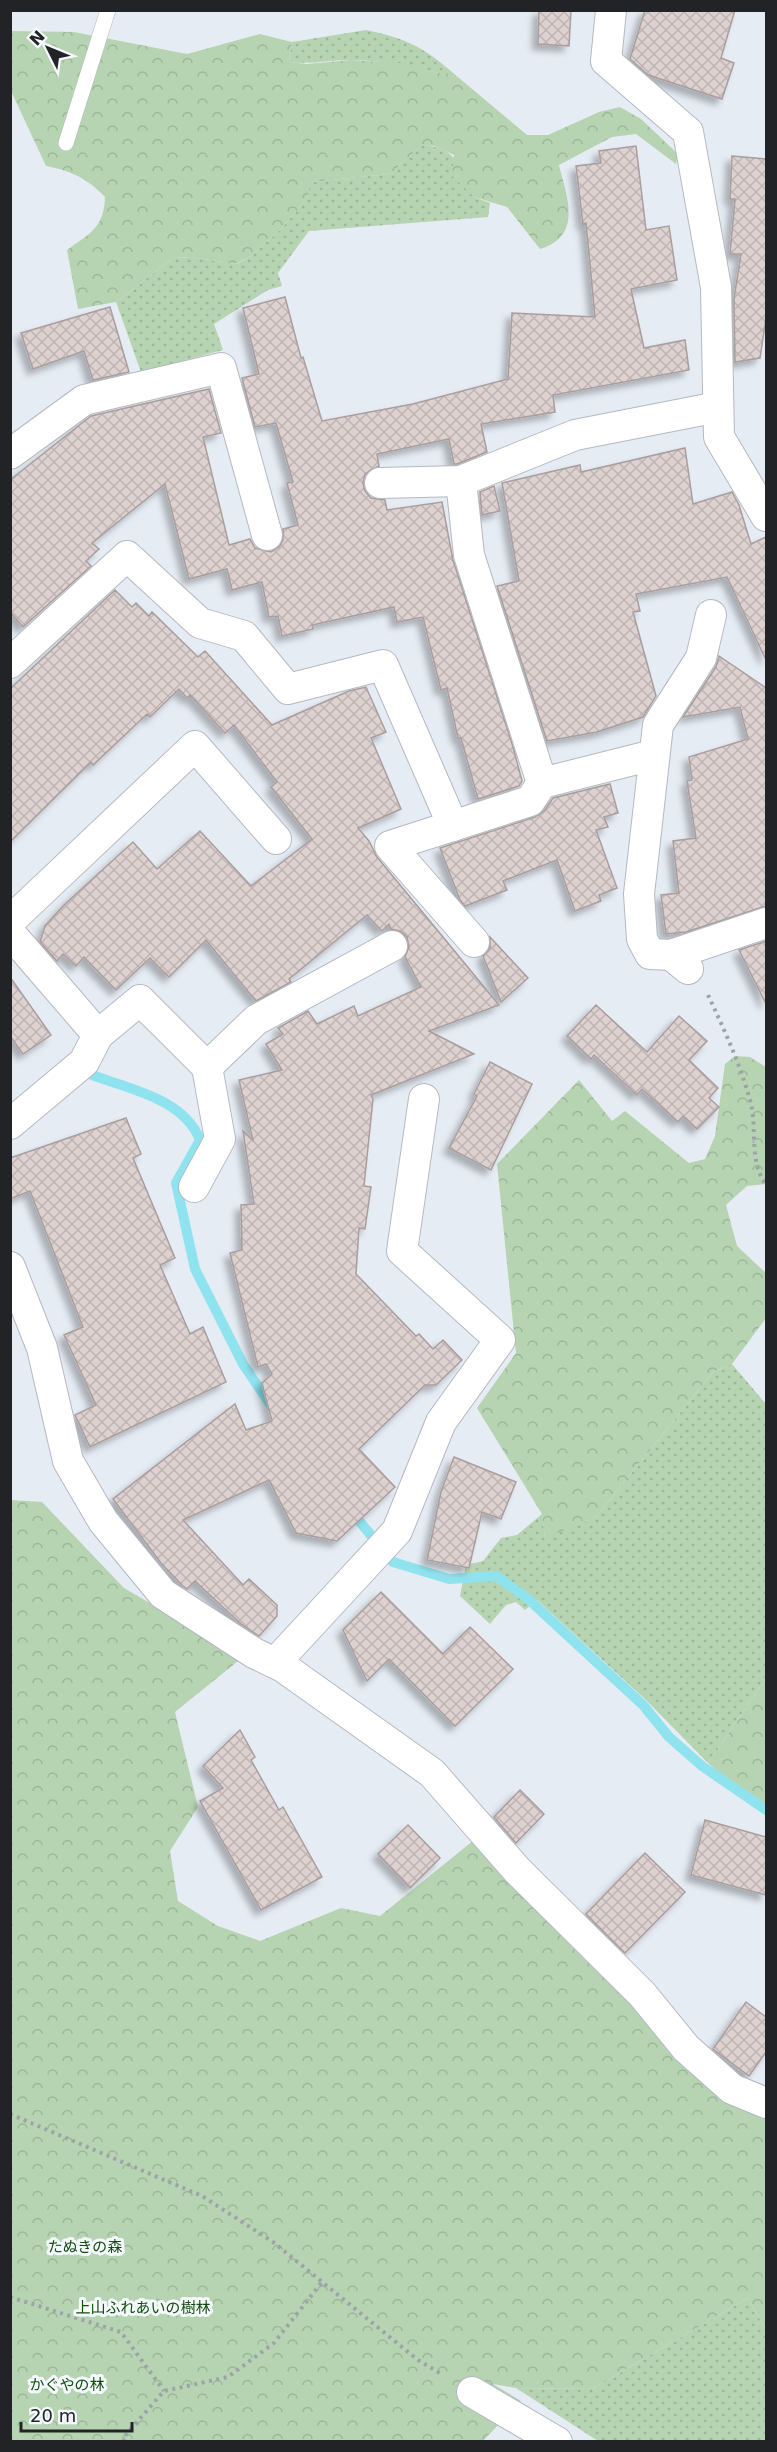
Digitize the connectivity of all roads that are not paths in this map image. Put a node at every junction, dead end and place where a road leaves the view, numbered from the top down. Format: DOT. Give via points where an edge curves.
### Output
graph roads {
  1 [pos="108,10"];
  2 [pos="611,10"];
  3 [pos="66,143"];
  4 [pos="718,407"];
  5 [pos="10,454"];
  6 [pos="461,481"];
  7 [pos="380,483"];
  8 [pos="766,516"];
  9 [pos="267,535"];
  10 [pos="711,615"];
  11 [pos="14,653"];
  12 [pos="653,755"];
  13 [pos="542,783"];
  14 [pos="453,826"];
  15 [pos="276,839"];
  16 [pos="10,921"];
  17 [pos="766,923"];
  18 [pos="10,933"];
  19 [pos="474,942"];
  20 [pos="392,946"];
  21 [pos="98,1035"];
  22 [pos="207,1066"];
  23 [pos="424,1099"];
  24 [pos="10,1124"];
  25 [pos="194,1186"];
  26 [pos="10,1267"];
  27 [pos="20,1324"];
  28 [pos="276,1662"];
  29 [pos="766,2103"];
  30 [pos="472,2392"];
  31 [pos="557,2442"];
  1 -- 3 [label="lane"];
  2 -- 4 [label="street" via="606,60 688,132 716,287"];
  4 -- 6 [label="street" via="575,435"];
  4 -- 8 [label="street" via="719,437"];
  5 -- 9 [label="street" via="84,400 221,368"];
  6 -- 7 [label="street"];
  6 -- 13 [label="street" via="469,555"];
  10 -- 12 [label="street" via="701,657 658,725"];
  11 -- 14 [label="street" via="127,556 200,622 244,636 288,689 383,665"];
  12 -- 13 [label="street"];
  12 -- 17 [label="street" via="639,894 642,939 650,954 680,962"];
  13 -- 14 [label="street" via="530,801"];
  14 -- 19 [label="street" via="390,846"];
  15 -- 16 [label="street" via="195,746"];
  18 -- 21 [label="street"];
  20 -- 22 [label="street" via="256,1020"];
  21 -- 22 [label="street" via="140,1000"];
  21 -- 24 [label="street" via="84,1062"];
  22 -- 25 [label="street" via="220,1139"];
  23 -- 28 [label="street" via="402,1251 500,1340 441,1422 397,1532"];
  26 -- 27 [label="street"];
  27 -- 28 [label="street" via="42,1348 68,1461 103,1521 163,1594 254,1653"];
  28 -- 29 [label="street" via="432,1773 516,1870 642,1994 686,2048 732,2089"];
  30 -- 31 [label="street"];
}
